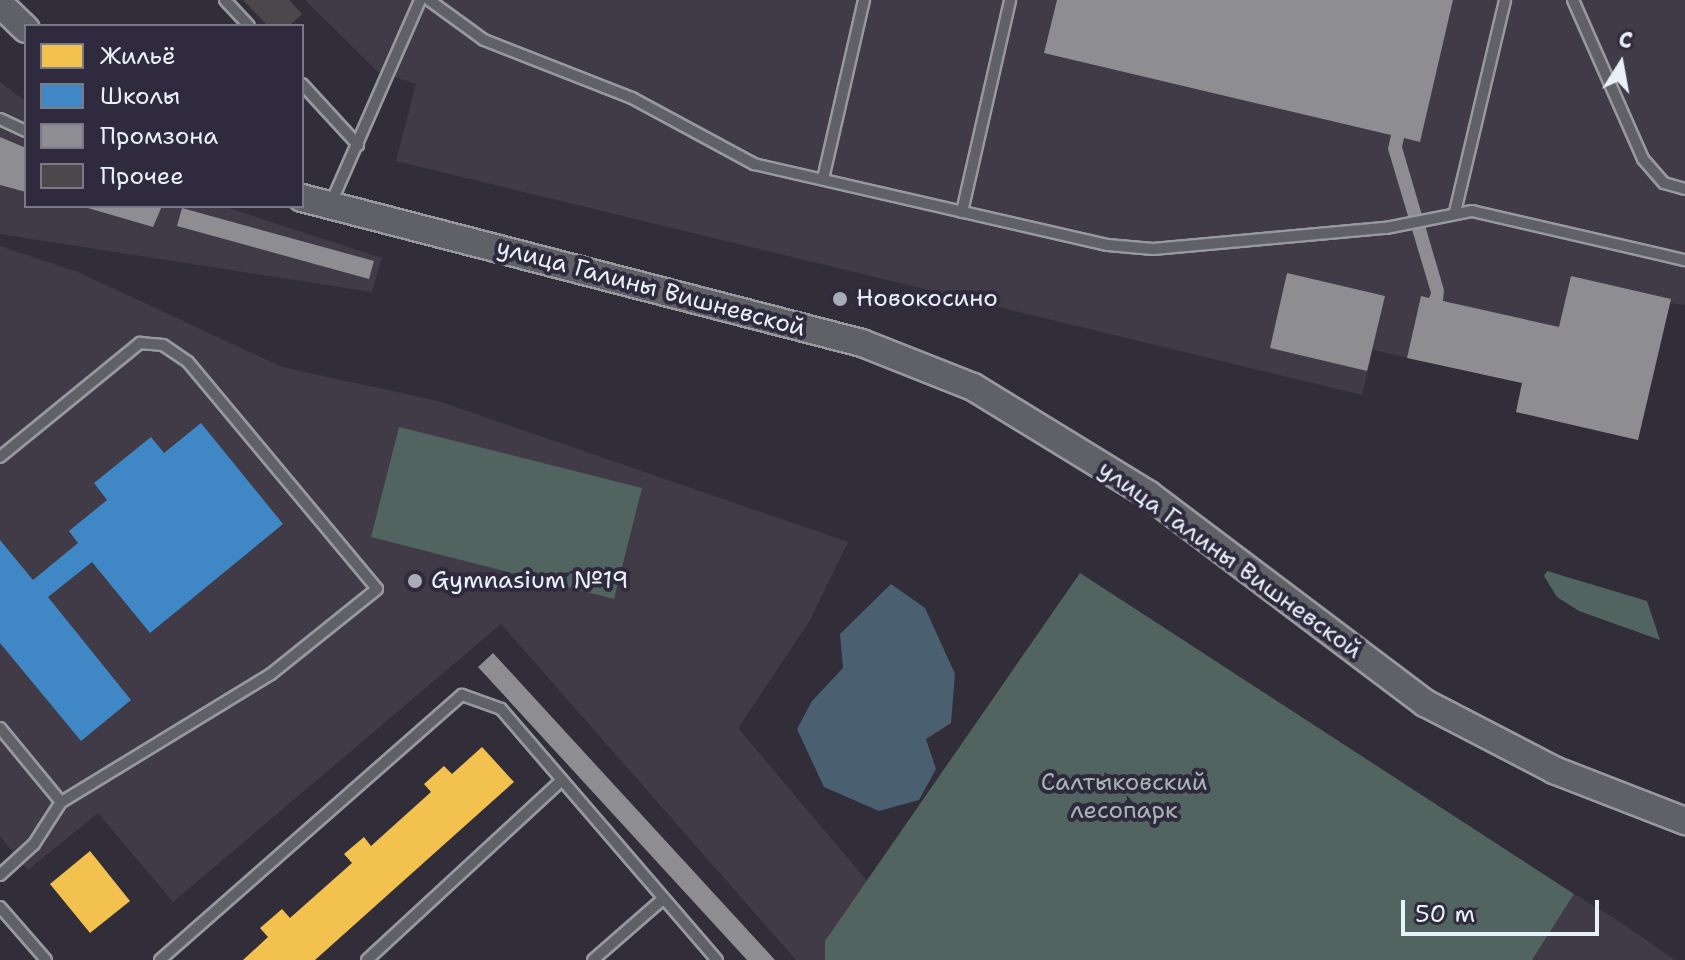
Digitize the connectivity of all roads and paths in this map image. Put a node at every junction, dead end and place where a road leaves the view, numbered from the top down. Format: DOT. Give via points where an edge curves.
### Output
graph roads {
  1 [pos="225,0"];
  2 [pos="420,0"];
  3 [pos="429,0"];
  4 [pos="864,0"];
  5 [pos="1010,0"];
  6 [pos="1505,0"];
  7 [pos="1573,0"];
  8 [pos="0,4"];
  9 [pos="247,24"];
  10 [pos="24,27"];
  11 [pos="304,86"];
  12 [pos="0,119"];
  13 [pos="24,130"];
  14 [pos="358,145"];
  15 [pos="823,179"];
  16 [pos="1685,189"];
  17 [pos="304,199"];
  18 [pos="330,206"];
  19 [pos="962,212"];
  20 [pos="1455,212"];
  21 [pos="1685,260"];
  22 [pos="0,457"];
  23 [pos="0,728"];
  24 [pos="562,780"];
  25 [pos="61,802"];
  26 [pos="1685,821"];
  27 [pos="0,875"];
  28 [pos="663,899"];
  29 [pos="0,907"];
  30 [pos="46,960"];
  31 [pos="160,960"];
  32 [pos="367,960"];
  33 [pos="593,960"];
  34 [pos="717,960"];
  1 -- 9 [label="lane"];
  2 -- 14 [label="lane"];
  3 -- 15 [label="lane" via="484,40 632,98 732,154"];
  4 -- 15 [label="lane"];
  5 -- 19 [label="lane"];
  6 -- 20 [label="lane"];
  7 -- 16 [label="lane" via="1643,159 1664,183"];
  8 -- 10 [label="street"];
  11 -- 14 [label="lane"];
  12 -- 13 [label="lane"];
  14 -- 18 [label="lane"];
  15 -- 19 [label="lane"];
  17 -- 18 [label="street, улица Галины Вишневской"];
  18 -- 26 [label="street, улица Галины Вишневской" via="862,343 973,387 1149,495 1425,703 1554,770"];
  19 -- 20 [label="lane" via="1108,245 1153,249 1386,228"];
  20 -- 21 [label="lane" via="1504,215"];
  22 -- 25 [label="lane" via="140,343 163,345 188,362 377,589 271,674"];
  23 -- 25 [label="lane"];
  24 -- 28 [label="lane"];
  24 -- 31 [label="lane" via="501,709 462,695"];
  24 -- 32 [label="lane"];
  25 -- 27 [label="lane" via="34,844"];
  28 -- 33 [label="lane"];
  28 -- 34 [label="lane"];
  29 -- 30 [label="lane"];
}
